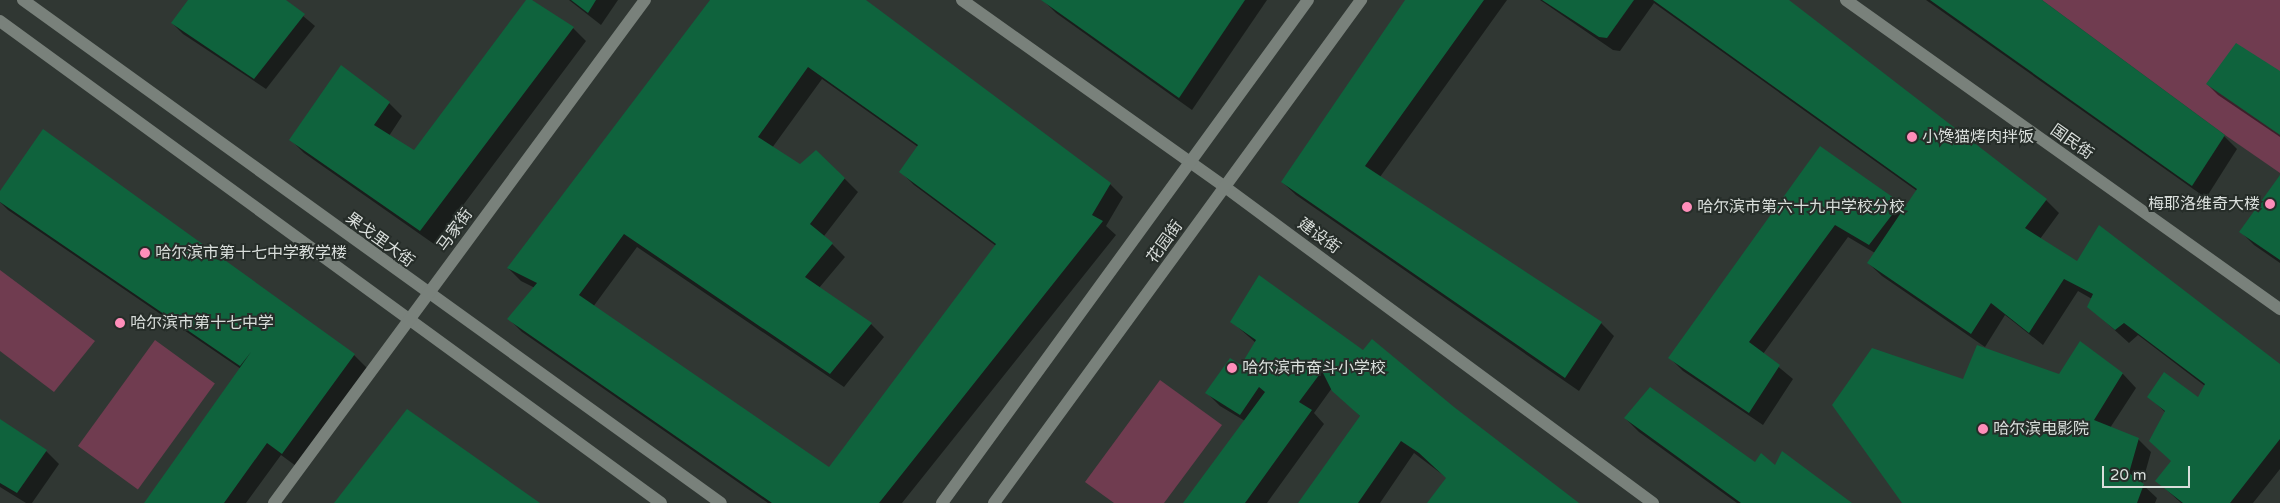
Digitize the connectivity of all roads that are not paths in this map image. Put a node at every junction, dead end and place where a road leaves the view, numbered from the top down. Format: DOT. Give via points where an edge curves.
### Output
graph roads {
  1 [pos="23,0"];
  2 [pos="645,0"];
  3 [pos="962,0"];
  4 [pos="1308,0"];
  5 [pos="1361,0"];
  6 [pos="1846,0"];
  7 [pos="0,21"];
  8 [pos="1190,162"];
  9 [pos="1225,187"];
  10 [pos="428,294"];
  11 [pos="2280,309"];
  12 [pos="408,320"];
  13 [pos="274,503"];
  14 [pos="661,503"];
  15 [pos="721,503"];
  16 [pos="942,503"];
  17 [pos="994,503"];
  18 [pos="1653,503"];
  1 -- 10 [label="main road, 果戈里大街"];
  2 -- 10 [label="main road, 马家街"];
  3 -- 8 [label="main road, 建设街"];
  4 -- 8 [label="main road, 花园街"];
  5 -- 9 [label="main road, 花园街"];
  6 -- 11 [label="main road, 国民街"];
  7 -- 12 [label="main road"];
  8 -- 9 [label="main road, 建设街"];
  8 -- 16 [label="main road, 花园街"];
  9 -- 17 [label="main road, 花园街"];
  9 -- 18 [label="main road, 建设街"];
  10 -- 12 [label="main road, 马家街"];
  10 -- 15 [label="main road, 果戈里大街"];
  12 -- 13 [label="main road, 马家街"];
  12 -- 14 [label="main road"];
}
